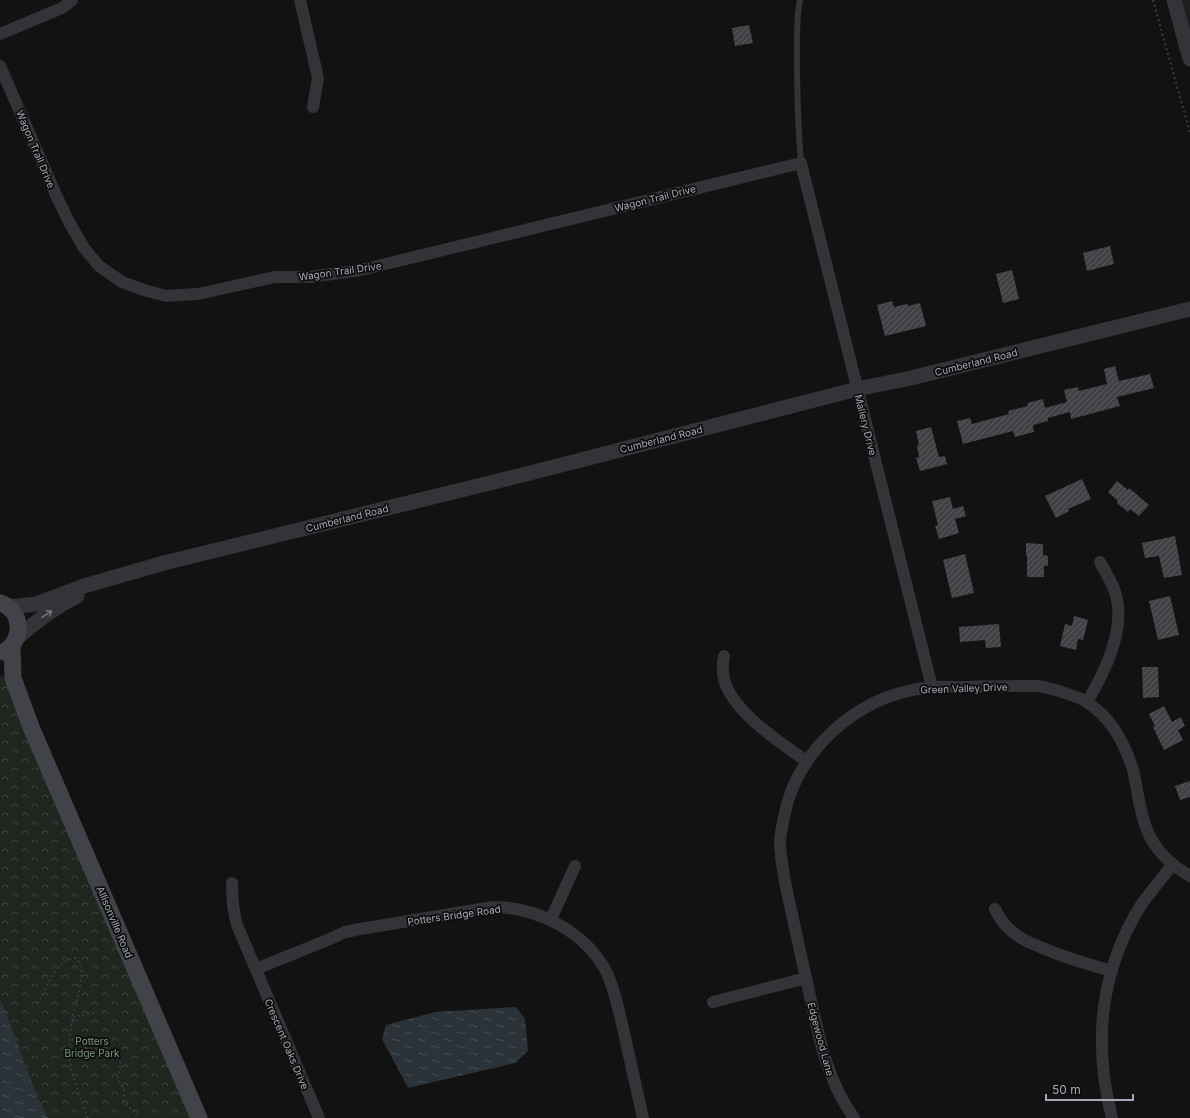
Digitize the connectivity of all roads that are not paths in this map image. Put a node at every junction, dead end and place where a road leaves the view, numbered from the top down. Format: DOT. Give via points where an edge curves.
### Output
graph roads {
  1 [pos="72,0"];
  2 [pos="300,0"];
  3 [pos="800,0"];
  4 [pos="1174,0"];
  5 [pos="0,34"];
  6 [pos="1190,59"];
  7 [pos="0,66"];
  8 [pos="313,107"];
  9 [pos="801,163"];
  10 [pos="1190,309"];
  11 [pos="857,389"];
  12 [pos="1100,562"];
  13 [pos="133,571"];
  14 [pos="4,605"];
  15 [pos="9,647"];
  16 [pos="724,656"];
  17 [pos="0,676"];
  18 [pos="932,687"];
  19 [pos="1086,702"];
  20 [pos="31,727"];
  21 [pos="806,761"];
  22 [pos="1173,864"];
  23 [pos="575,866"];
  24 [pos="1190,876"];
  25 [pos="232,883"];
  26 [pos="995,909"];
  27 [pos="550,919"];
  28 [pos="256,969"];
  29 [pos="1112,971"];
  30 [pos="806,978"];
  31 [pos="713,1002"];
  32 [pos="199,1118"];
  33 [pos="319,1118"];
  34 [pos="643,1118"];
  35 [pos="854,1118"];
  36 [pos="1112,1118"];
  1 -- 5 [label="street" via="62,8"];
  2 -- 8 [label="street" via="318,78"];
  3 -- 9 [label="lane" via="797,14 797,84"];
  4 -- 6 [label="street"];
  7 -- 9 [label="street, Wagon Trail Drive" via="56,195 84,248 100,266 122,282 166,296 198,294 275,277 310,277 361,270"];
  9 -- 11 [label="street, Mallery Drive"];
  10 -- 11 [label="street, Cumberland Road"];
  11 -- 13 [label="street, Cumberland Road"];
  11 -- 18 [label="street, Mallery Drive"];
  12 -- 19 [label="street" via="1115,591 1119,622 1103,674"];
  13 -- 14 [label="street, Cumberland Road" via="36,604"];
  15 -- 13 [label="street, Cumberland Road, one-way" via="34,623 68,600"];
  14 -- 15 [label="main road, Allisonville Road" via="12,610 19,626 18,636"];
  15 -- 20 [label="main road, Allisonville Road" via="13,678"];
  16 -- 21 [label="street" via="722,669 725,683 739,706 768,733"];
  17 -- 20 [label="main road, Allisonville Road"];
  18 -- 19 [label="street, Green Valley Drive" via="1039,686"];
  18 -- 21 [label="street, Green Valley Drive" via="886,697 870,705 839,726"];
  19 -- 22 [label="street, Green Valley Drive" via="1106,720 1125,748 1147,830 1154,844"];
  20 -- 32 [label="main road, Allisonville Road"];
  21 -- 30 [label="street, Green Valley Drive" via="789,796 780,844 782,865"];
  22 -- 24 [label="street, Green Valley Drive"];
  22 -- 29 [label="street" via="1152,890 1131,923"];
  23 -- 27 [label="street"];
  25 -- 28 [label="street, Crescent Oaks Drive" via="232,903 237,925"];
  26 -- 29 [label="street" via="1006,925 1026,941 1053,953"];
  27 -- 28 [label="street, Potters Bridge Road" via="519,909 493,907 360,929 346,932"];
  27 -- 34 [label="street, Potters Bridge Road" via="590,949 611,982 622,1020"];
  28 -- 33 [label="street, Crescent Oaks Drive"];
  29 -- 36 [label="street" via="1104,1005 1101,1039 1104,1076"];
  30 -- 31 [label="street"];
  30 -- 35 [label="street, Edgewood Lane" via="828,1067 840,1097"];
}
